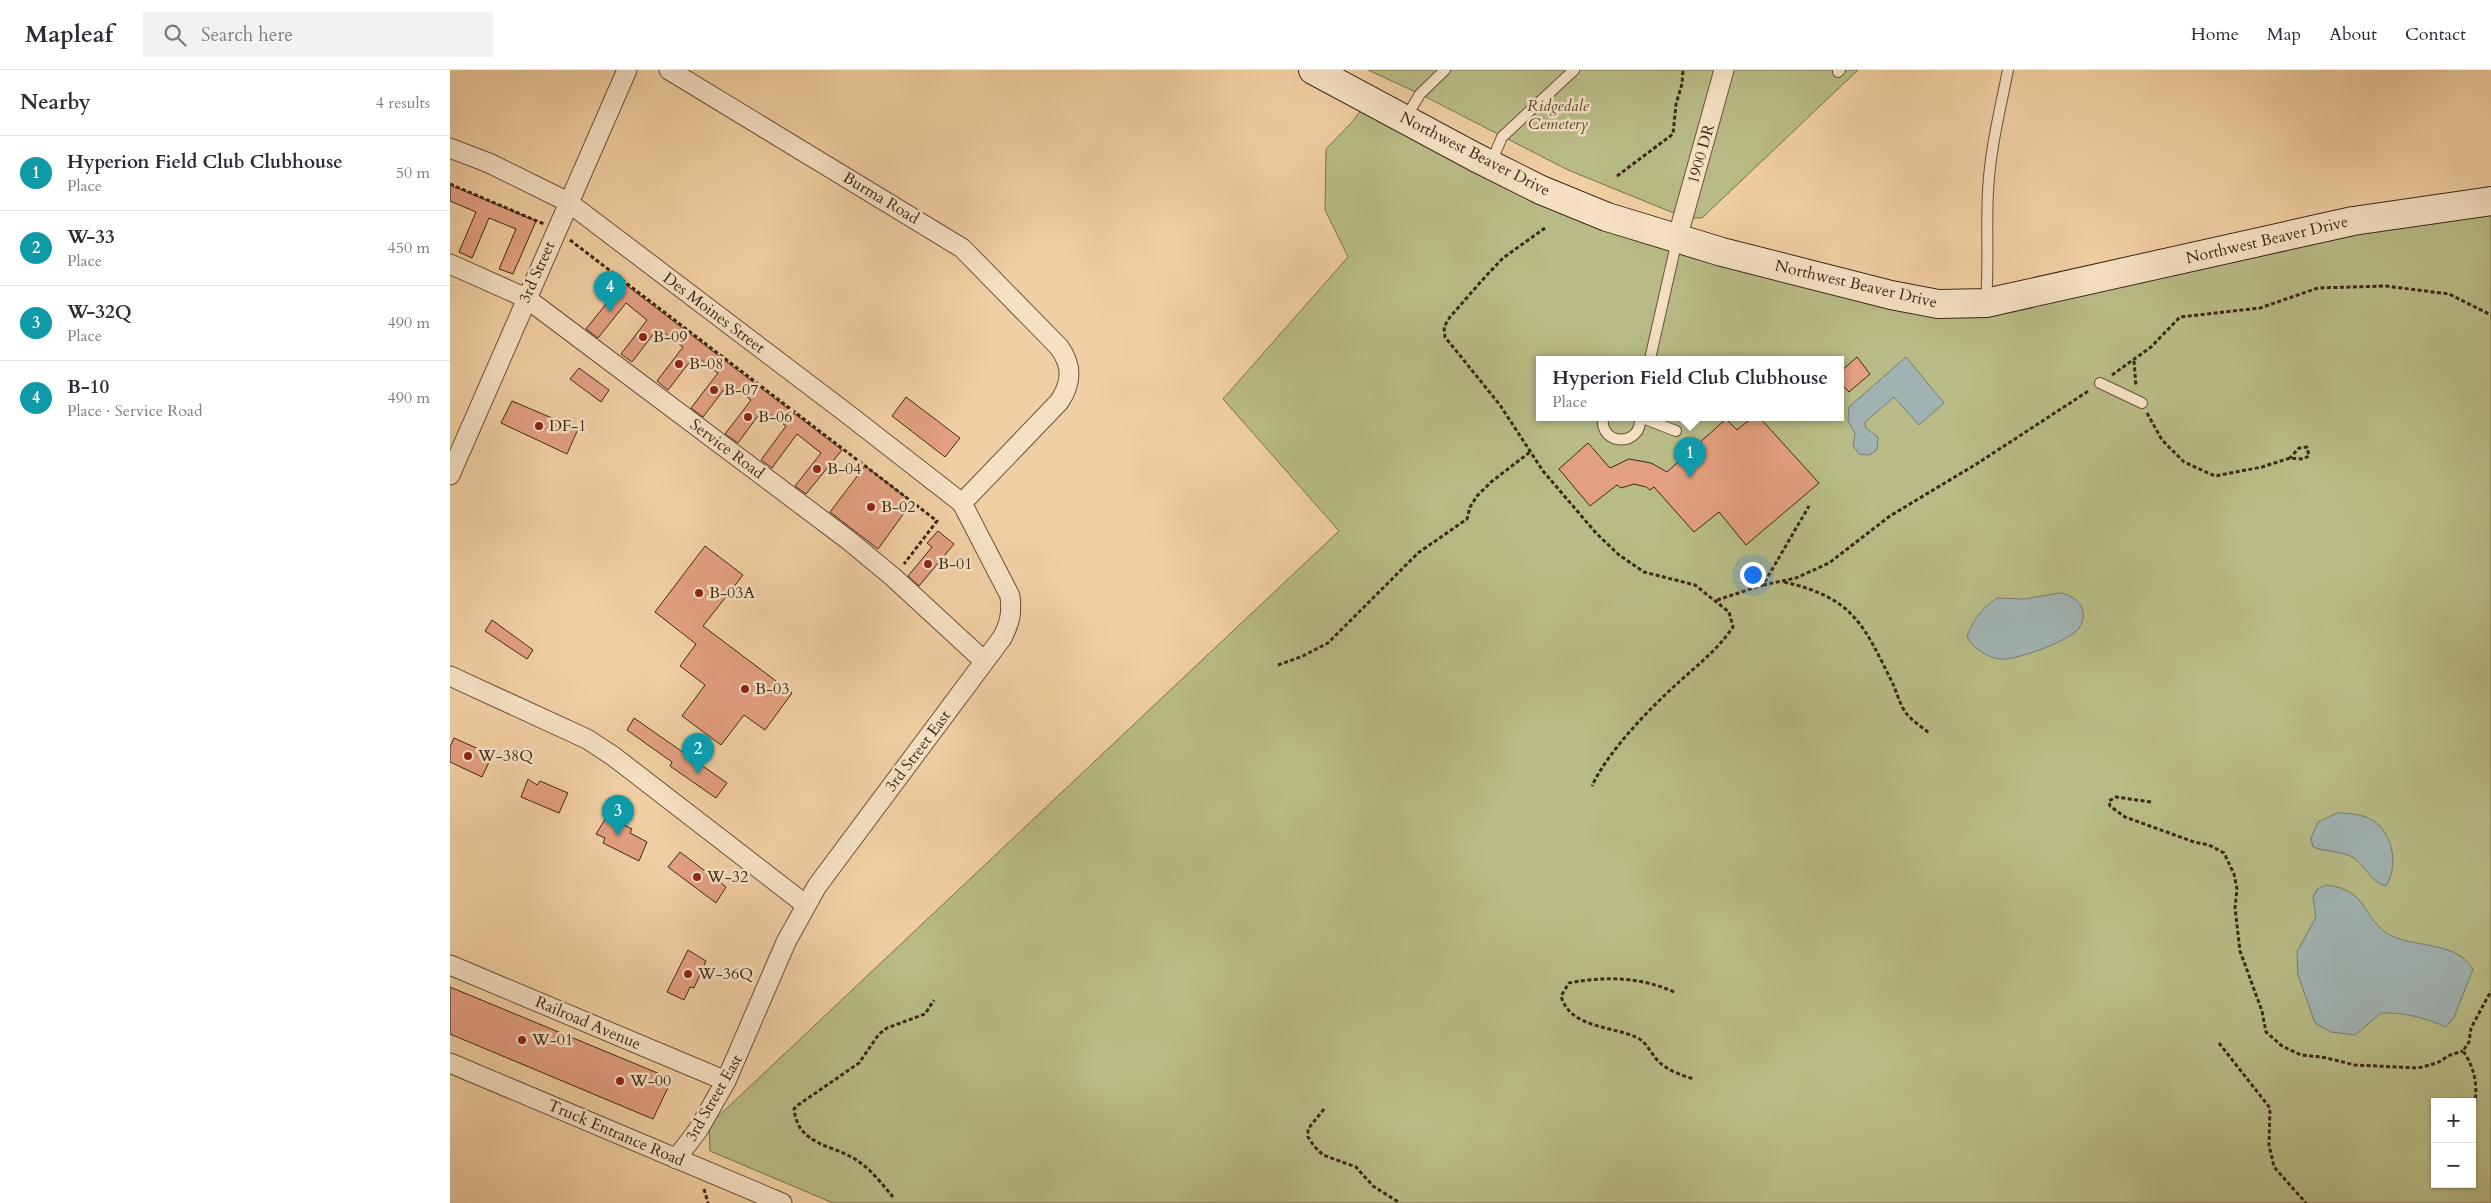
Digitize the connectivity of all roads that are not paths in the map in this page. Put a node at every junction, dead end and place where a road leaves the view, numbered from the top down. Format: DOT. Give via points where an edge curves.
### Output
graph roads {
  1 [pos="627,70"];
  2 [pos="669,70"];
  3 [pos="1445,70"];
  4 [pos="1574,70"];
  5 [pos="1724,70"];
  6 [pos="2008,70"];
  7 [pos="1319,71"];
  8 [pos="1405,119"];
  9 [pos="450,148"];
  10 [pos="1491,163"];
  11 [pos="2491,201"];
  12 [pos="568,202"];
  13 [pos="1677,239"];
  14 [pos="450,264"];
  15 [pos="526,298"];
  16 [pos="1986,303"];
  17 [pos="1651,356"];
  18 [pos="2100,384"];
  19 [pos="2142,403"];
  20 [pos="1603,421"];
  21 [pos="1639,421"];
  22 [pos="1650,421"];
  23 [pos="1676,431"];
  24 [pos="450,476"];
  25 [pos="962,503"];
  26 [pos="984,661"];
  27 [pos="450,676"];
  28 [pos="806,905"];
  29 [pos="450,965"];
  30 [pos="450,1063"];
  31 [pos="726,1081"];
  32 [pos="676,1159"];
  33 [pos="782,1203"];
  1 -- 12 [label="street, 3rd Street"];
  2 -- 25 [label="street, Burma Road" via="962,248 1059,347 1071,373 1068,389"];
  3 -- 8 [label="lane" via="1420,94"];
  4 -- 10 [label="lane" via="1502,138"];
  5 -- 13 [label="street, 1900 DR"];
  6 -- 16 [label="lane" via="1988,188"];
  7 -- 8 [label="main road, Northwest Beaver Drive"];
  8 -- 10 [label="main road, Northwest Beaver Drive"];
  9 -- 12 [label="street, Des Moines Street" via="489,163"];
  10 -- 13 [label="main road, Northwest Beaver Drive" via="1541,190 1607,217"];
  11 -- 16 [label="main road, Northwest Beaver Drive" via="2353,221"];
  12 -- 15 [label="street, 3rd Street"];
  12 -- 25 [label="street, Des Moines Street"];
  13 -- 16 [label="main road, Northwest Beaver Drive" via="1892,295 1938,304"];
  13 -- 17 [label="lane"];
  14 -- 15 [label="street, Service Road"];
  15 -- 24 [label="street, 3rd Street"];
  15 -- 26 [label="street, Service Road" via="847,539"];
  18 -- 19 [label="lane"];
  20 -- 21 [label="lane" via="1607,434 1622,440 1637,433"];
  22 -- 23 [label="lane"];
  25 -- 26 [label="street, 3rd Street East" via="1010,596 1012,610 1010,624"];
  26 -- 28 [label="street, 3rd Street East"];
  27 -- 28 [label="street" via="587,740 613,756"];
  28 -- 31 [label="street, 3rd Street East" via="786,942"];
  29 -- 31 [label="street, Railroad Avenue"];
  30 -- 32 [label="street, Truck Entrance Road"];
  31 -- 32 [label="street, 3rd Street East" via="698,1130"];
  32 -- 33 [label="street, Truck Entrance Road"];
}
